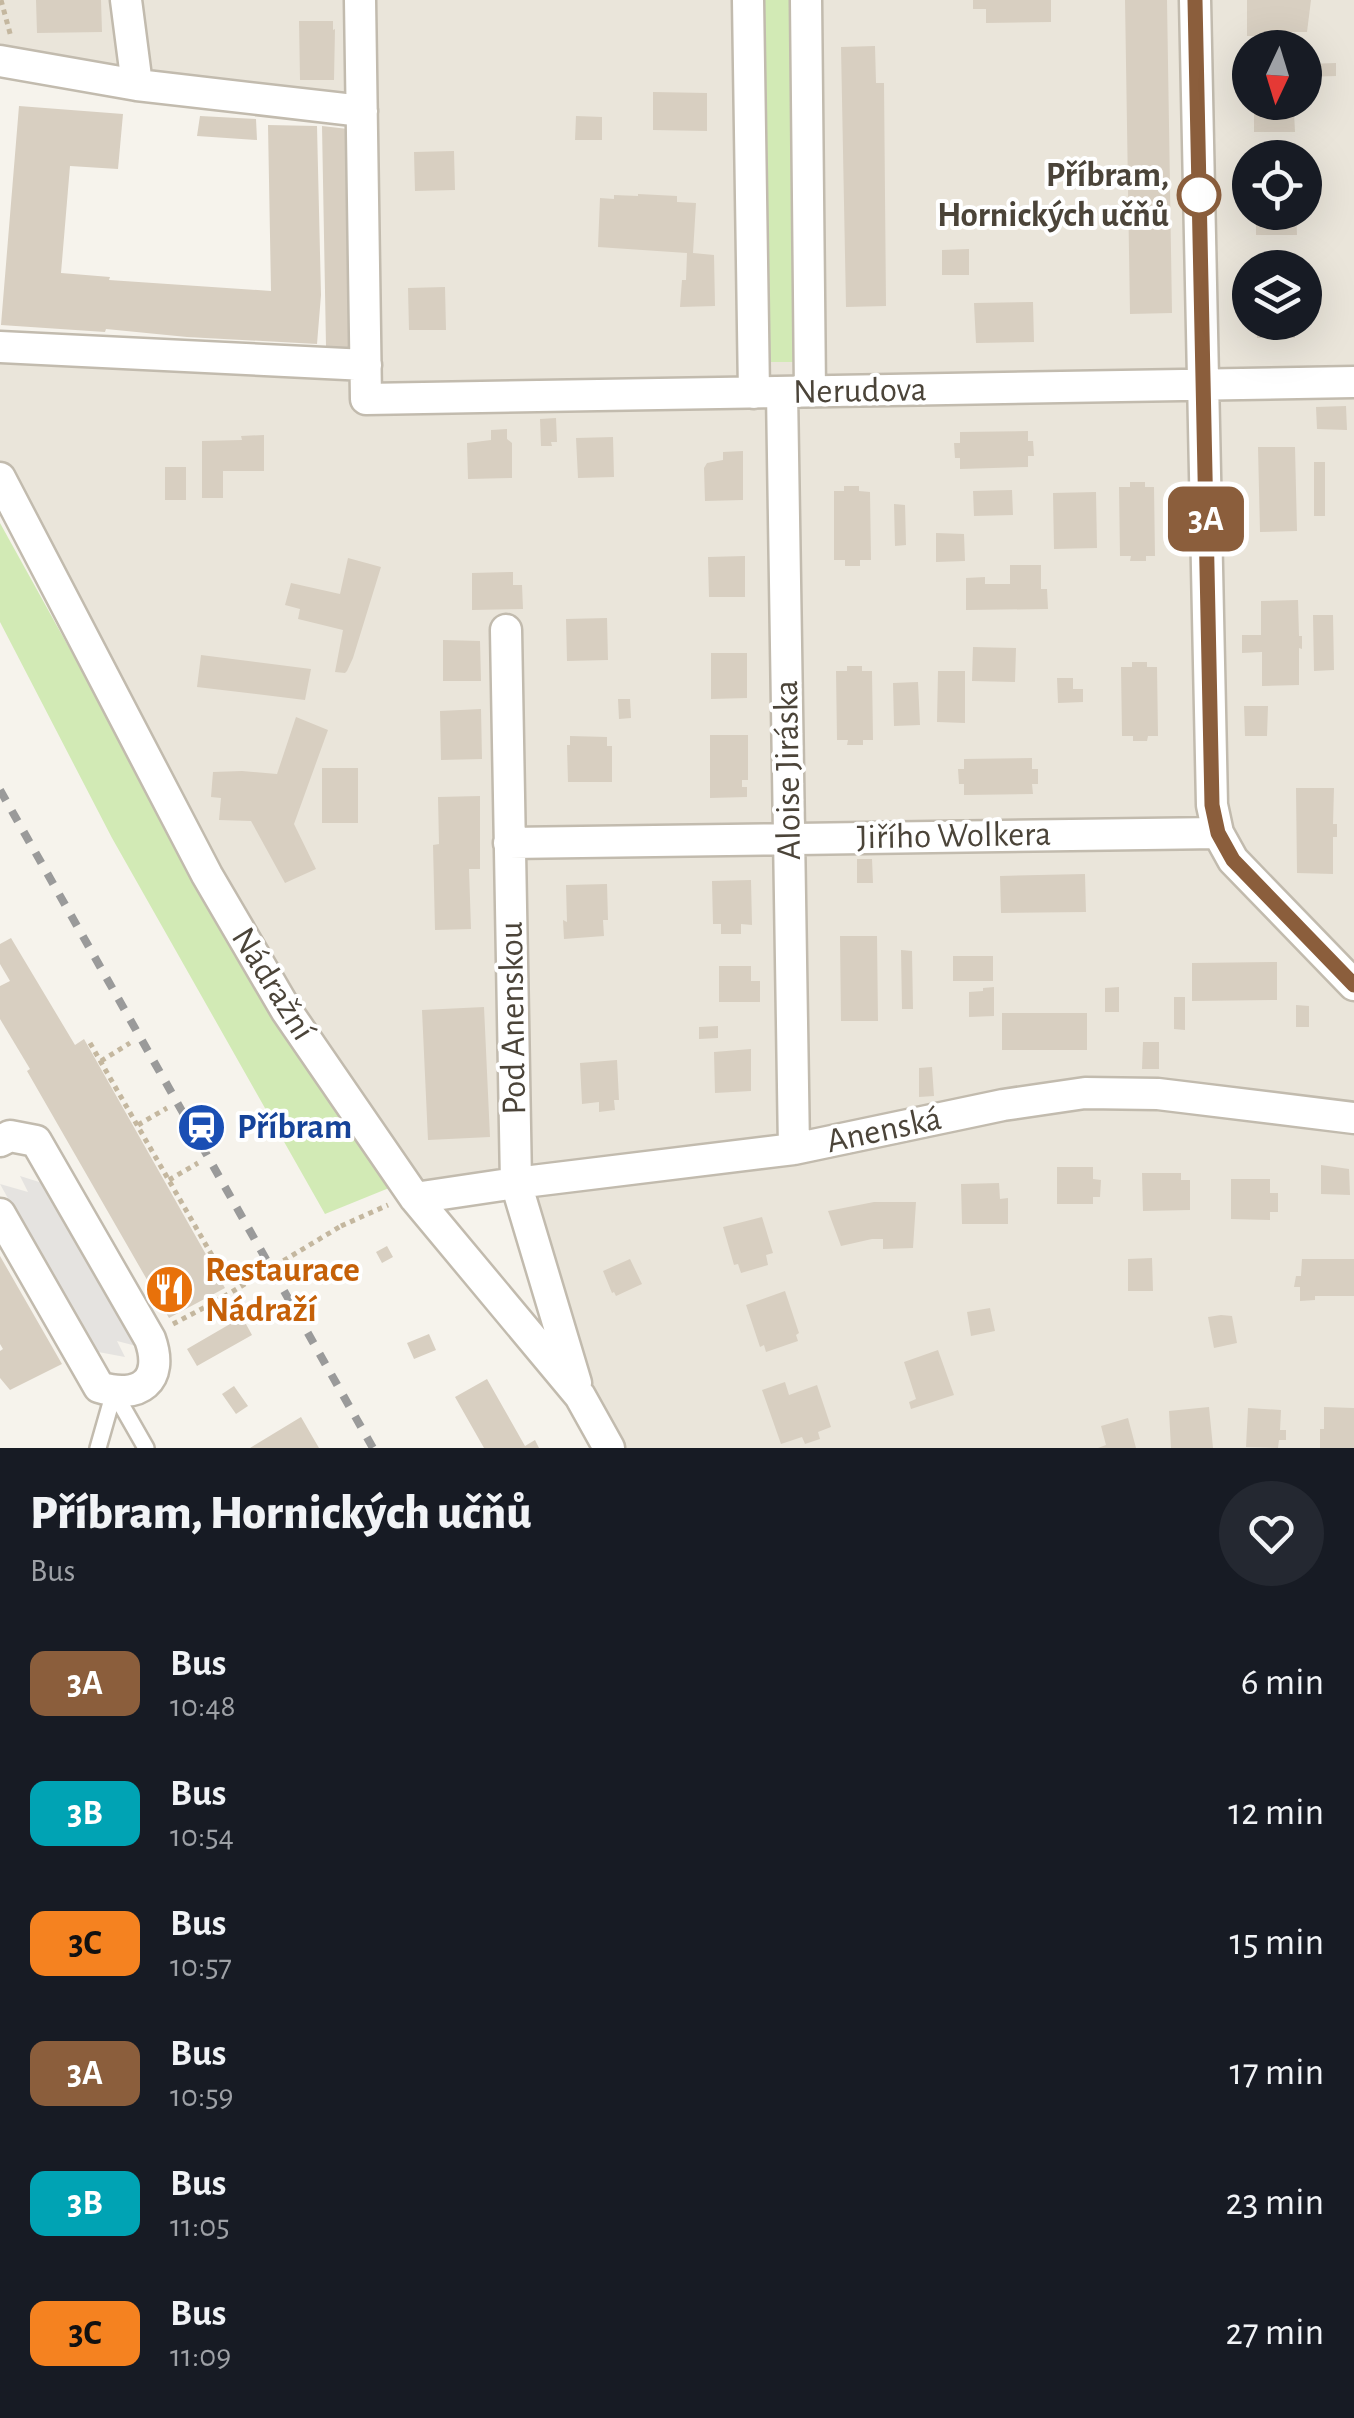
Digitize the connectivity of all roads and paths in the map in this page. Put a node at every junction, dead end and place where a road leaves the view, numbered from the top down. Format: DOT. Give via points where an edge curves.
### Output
graph roads {
  1 [pos="126,0"];
  2 [pos="360,0"];
  3 [pos="748,0"];
  4 [pos="806,0"];
  5 [pos="1194,0"];
  6 [pos="0,62"];
  7 [pos="137,84"];
  8 [pos="362,111"];
  9 [pos="0,346"];
  10 [pos="366,365"];
  11 [pos="1354,382"];
  12 [pos="1203,385"];
  13 [pos="782,392"];
  14 [pos="0,478"];
  15 [pos="506,630"];
  16 [pos="1218,833"];
  17 [pos="789,838"];
  18 [pos="510,843"];
  19 [pos="1354,985"];
  20 [pos="90,1042"];
  21 [pos="130,1043"];
  22 [pos="101,1061"];
  23 [pos="168,1108"];
  24 [pos="1354,1118"];
  25 [pos="138,1125"];
  26 [pos="0,1142"];
  27 [pos="794,1149"];
  28 [pos="198,1163"];
  29 [pos="170,1180"];
  30 [pos="516,1183"];
  31 [pos="414,1198"];
  32 [pos="384,1206"];
  33 [pos="0,1214"];
  34 [pos="225,1278"];
  35 [pos="179,1321"];
  36 [pos="114,1392"];
  37 [pos="580,1396"];
  38 [pos="98,1448"];
  39 [pos="146,1448"];
  40 [pos="609,1448"];
  1 -- 7 [label="street"];
  2 -- 8 [label="street"];
  3 -- 13 [label="street, Aloise Jiráska"];
  4 -- 13 [label="street, Aloise Jiráska"];
  5 -- 12 [label="street"];
  6 -- 7 [label="street"];
  7 -- 8 [label="street"];
  8 -- 10 [label="street"];
  9 -- 10 [label="street"];
  10 -- 13 [label="street, Nerudova" via="366,399"];
  11 -- 12 [label="street, Nerudova"];
  12 -- 13 [label="street, Nerudova"];
  12 -- 16 [label="street" via="1212,805"];
  13 -- 17 [label="street, Aloise Jiráska"];
  14 -- 31 [label="street, Nádražní" via="208,875 286,1010"];
  15 -- 18 [label="street, Pod Anenskou"];
  16 -- 17 [label="street, Jiřího Wolkera"];
  16 -- 19 [label="street" via="1233,860"];
  17 -- 18 [label="street, Jiřího Wolkera"];
  17 -- 27 [label="street, Aloise Jiráska"];
  18 -- 30 [label="street, Pod Anenskou"];
  20 -- 22 [label="path"];
  21 -- 22 [label="path"];
  22 -- 25 [label="path"];
  23 -- 25 [label="path"];
  24 -- 27 [label="street, Anenská" via="1158,1094 1085,1093"];
  25 -- 29 [label="path"];
  26 -- 36 [label="street" via="10,1136 36,1141 150,1339 154,1368 147,1382"];
  27 -- 30 [label="street, Anenská"];
  28 -- 29 [label="path"];
  29 -- 34 [label="path"];
  30 -- 31 [label="street, Anenská"];
  30 -- 37 [label="street, Pod Anenskou"];
  31 -- 37 [label="street, Nádražní"];
  32 -- 35 [label="path, bridge"];
  33 -- 36 [label="street" via="88,1371"];
  36 -- 38 [label="lane"];
  36 -- 39 [label="lane"];
  37 -- 40 [label="street, Nádražní"];
}
